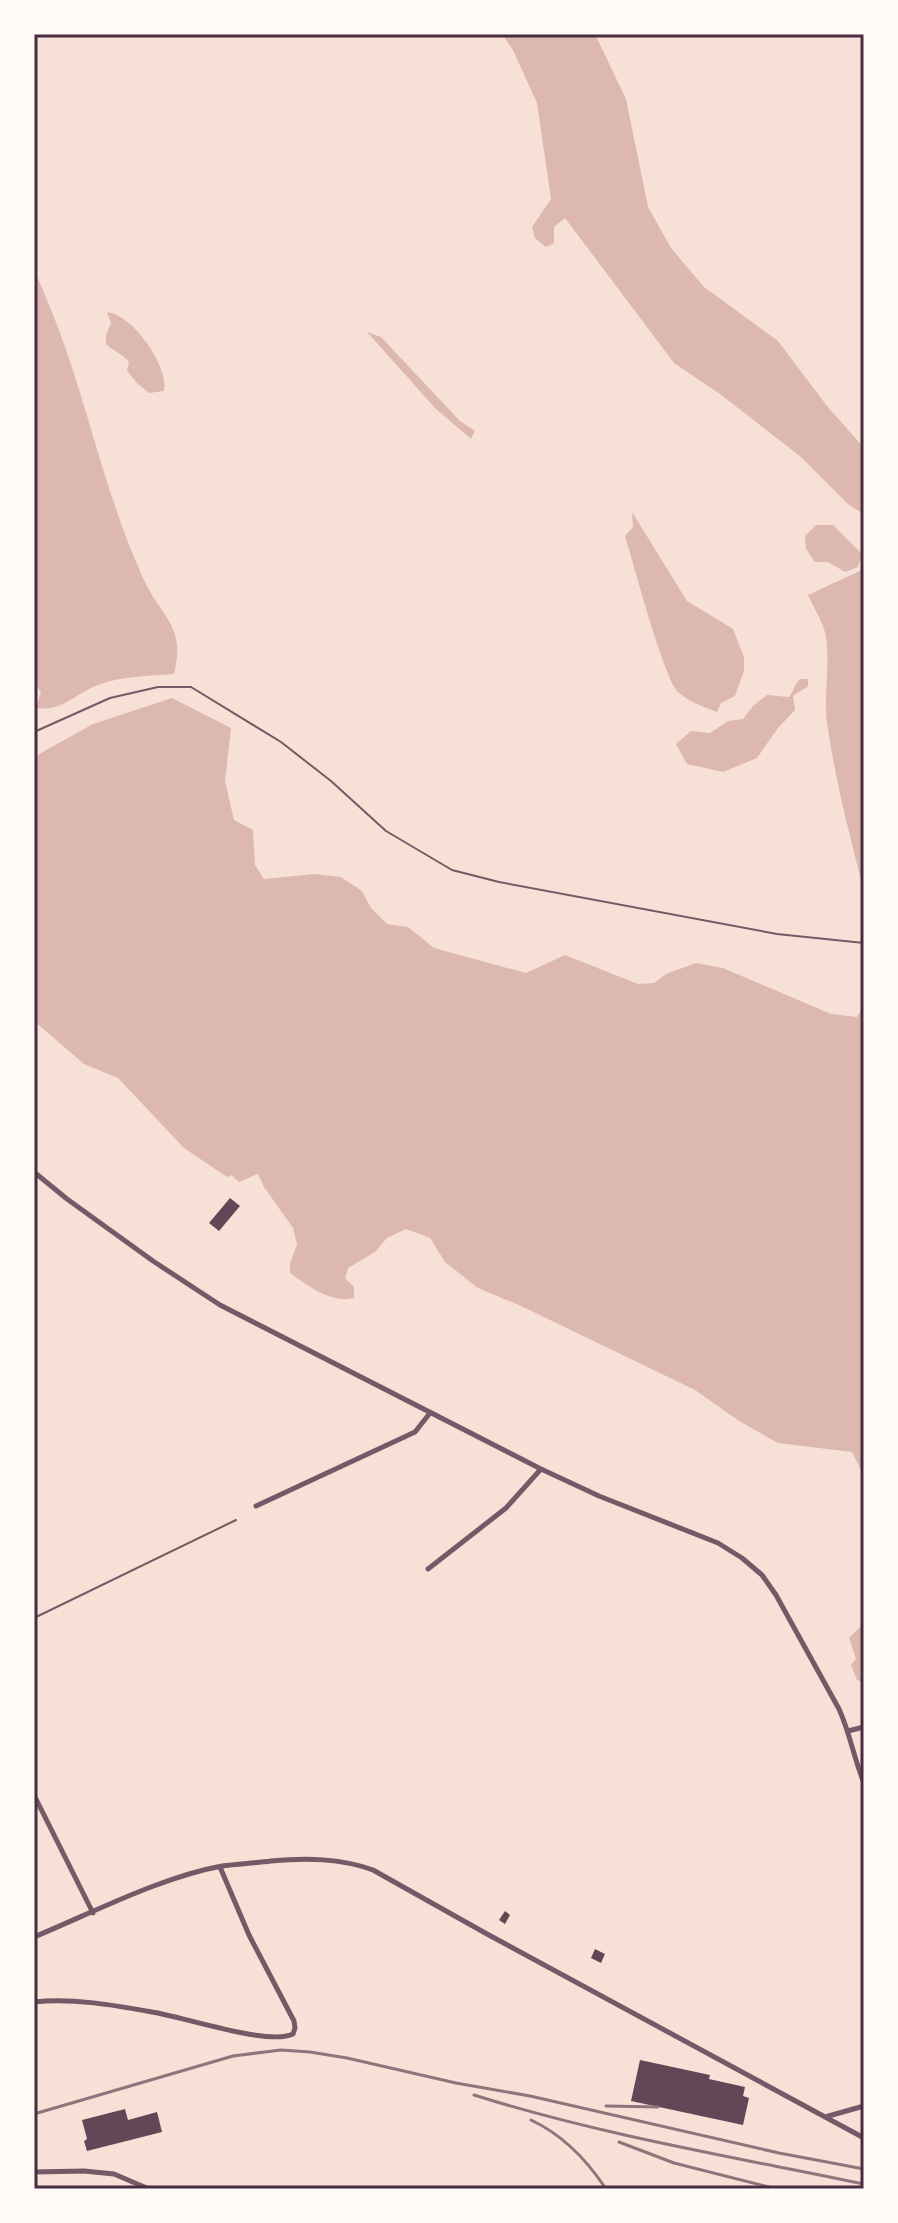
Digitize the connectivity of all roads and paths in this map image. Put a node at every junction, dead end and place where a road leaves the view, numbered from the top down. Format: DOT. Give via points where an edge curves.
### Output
graph roads {
  1 [pos="34,732"];
  2 [pos="864,943"];
  3 [pos="34,1172"];
  4 [pos="430,1413"];
  5 [pos="541,1469"];
  6 [pos="256,1506"];
  7 [pos="236,1520"];
  8 [pos="428,1569"];
  9 [pos="34,1618"];
  10 [pos="864,1727"];
  11 [pos="848,1731"];
  12 [pos="864,1783"];
  13 [pos="34,1795"];
  14 [pos="220,1867"];
  15 [pos="93,1913"];
  16 [pos="34,1937"];
  17 [pos="34,2002"];
  18 [pos="864,2106"];
  19 [pos="824,2117"];
  20 [pos="864,2138"];
  21 [pos="34,2169"];
  22 [pos="149,2189"];
  1 -- 2 [label="lane" via="110,698 158,687 191,687 281,742 386,831 452,870 730,925"];
  3 -- 4 [label="street" via="220,1305"];
  4 -- 5 [label="street"];
  4 -- 6 [label="street" via="415,1432"];
  5 -- 8 [label="street" via="506,1508"];
  5 -- 11 [label="street" via="718,1543 762,1575"];
  7 -- 9 [label="lane"];
  10 -- 11 [label="street"];
  11 -- 12 [label="street"];
  13 -- 15 [label="street"];
  14 -- 15 [label="street" via="154,1886"];
  14 -- 17 [label="street" via="294,2021 293,2034 261,2036 154,2012 62,2000"];
  14 -- 19 [label="street" via="328,1859 373,1870"];
  15 -- 16 [label="street"];
  18 -- 19 [label="street"];
  19 -- 20 [label="street"];
  21 -- 22 [label="street" via="114,2174"];
}
